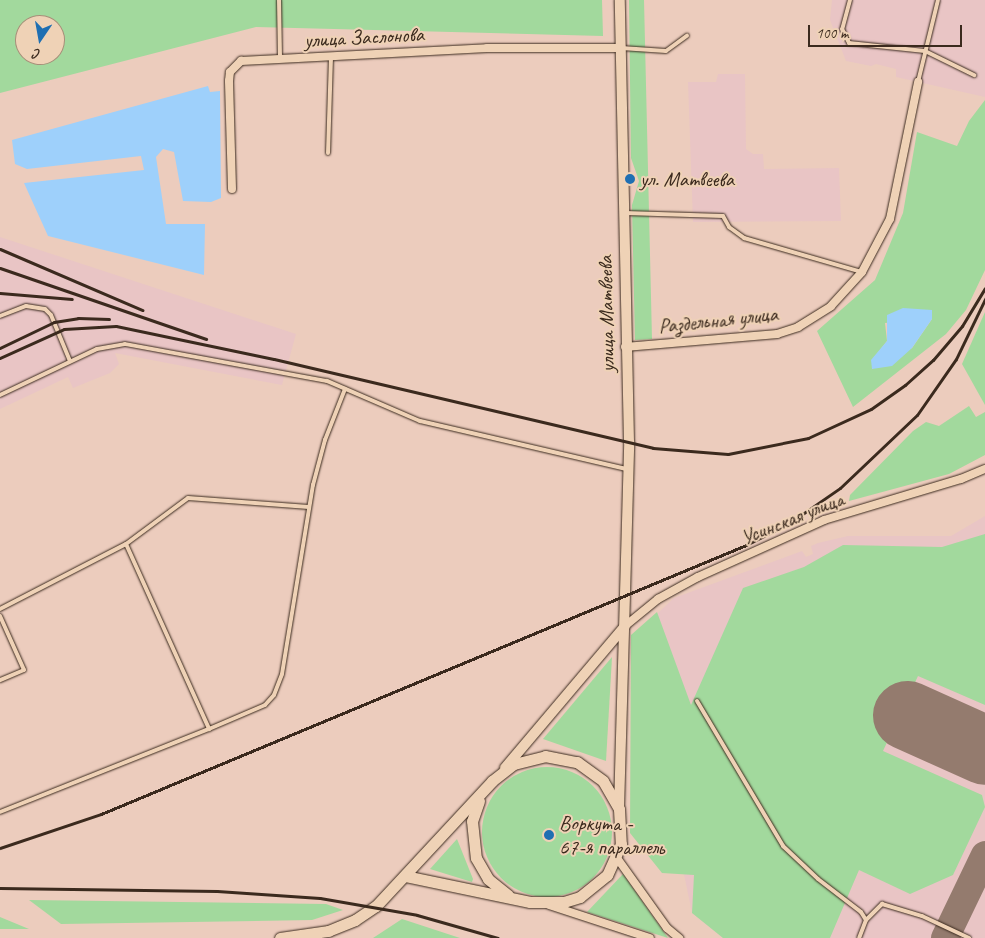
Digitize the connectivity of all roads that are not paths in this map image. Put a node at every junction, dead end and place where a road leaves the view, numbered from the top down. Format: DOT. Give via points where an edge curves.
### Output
graph roads {
  1 [pos="279,0"];
  2 [pos="620,0"];
  3 [pos="850,0"];
  4 [pos="938,0"];
  5 [pos="687,36"];
  6 [pos="621,48"];
  7 [pos="925,51"];
  8 [pos="331,56"];
  9 [pos="280,58"];
  10 [pos="974,74"];
  11 [pos="918,82"];
  12 [pos="328,154"];
  13 [pos="232,189"];
  14 [pos="623,213"];
  15 [pos="862,272"];
  16 [pos="0,316"];
  17 [pos="625,347"];
  18 [pos="70,361"];
  19 [pos="345,389"];
  20 [pos="0,395"];
  21 [pos="985,469"];
  22 [pos="629,470"];
  23 [pos="309,507"];
  24 [pos="126,544"];
  25 [pos="0,610"];
  26 [pos="0,616"];
  27 [pos="625,626"];
  28 [pos="0,680"];
  29 [pos="697,701"];
  30 [pos="209,729"];
  31 [pos="502,772"];
  32 [pos="480,797"];
  33 [pos="619,809"];
  34 [pos="0,812"];
  35 [pos="617,858"];
  36 [pos="406,876"];
  37 [pos="511,897"];
  38 [pos="547,904"];
  39 [pos="866,920"];
  40 [pos="329,934"];
  41 [pos="280,938"];
  42 [pos="650,938"];
  43 [pos="680,938"];
  44 [pos="859,938"];
  45 [pos="969,938"];
  1 -- 9 [label="lane"];
  2 -- 6 [label="street, улица Матвеева"];
  3 -- 7 [label="lane" via="842,29 850,43"];
  4 -- 7 [label="lane"];
  5 -- 6 [label="lane" via="666,51"];
  6 -- 8 [label="street, улица Заслонова" via="487,48"];
  6 -- 14 [label="street, улица Матвеева"];
  7 -- 10 [label="lane"];
  7 -- 11 [label="lane"];
  8 -- 9 [label="street, улица Заслонова"];
  8 -- 12 [label="lane"];
  9 -- 13 [label="street, улица Заслонова" via="241,60 230,72"];
  11 -- 15 [label="street, Раздельная улица" via="890,219"];
  14 -- 15 [label="lane" via="723,216 729,227 744,238"];
  14 -- 17 [label="street, улица Матвеева"];
  15 -- 17 [label="street, Раздельная улица" via="832,306 798,327 753,337"];
  16 -- 18 [label="lane" via="26,306 45,309 51,315"];
  17 -- 22 [label="street, улица Матвеева"];
  18 -- 19 [label="lane" via="106,346 125,344 307,376"];
  18 -- 20 [label="lane"];
  19 -- 22 [label="lane" via="401,414 444,428"];
  19 -- 23 [label="lane" via="325,440"];
  21 -- 27 [label="street, Усинская улица" via="824,520 698,577 658,599"];
  22 -- 27 [label="street, улица Матвеева"];
  23 -- 24 [label="lane" via="188,498"];
  23 -- 30 [label="lane" via="279,684 265,705"];
  24 -- 25 [label="lane"];
  24 -- 30 [label="lane"];
  26 -- 28 [label="lane" via="24,670"];
  27 -- 31 [label="street"];
  27 -- 33 [label="street, улица Матвеева"];
  29 -- 39 [label="lane" via="783,846"];
  30 -- 34 [label="lane"];
  31 -- 32 [label="main road"];
  31 -- 33 [label="main road" via="530,758 562,757 584,766 603,781"];
  32 -- 36 [label="main road"];
  32 -- 37 [label="main road" via="472,821 476,858 488,879"];
  33 -- 35 [label="main road" via="622,825"];
  35 -- 38 [label="main road" via="595,887 572,900"];
  35 -- 43 [label="street" via="667,928"];
  36 -- 37 [label="main road"];
  36 -- 40 [label="main road" via="366,914"];
  37 -- 38 [label="main road"];
  38 -- 42 [label="street"];
  39 -- 44 [label="lane"];
  39 -- 45 [label="lane" via="882,904 922,916"];
  40 -- 41 [label="main road"];
}
